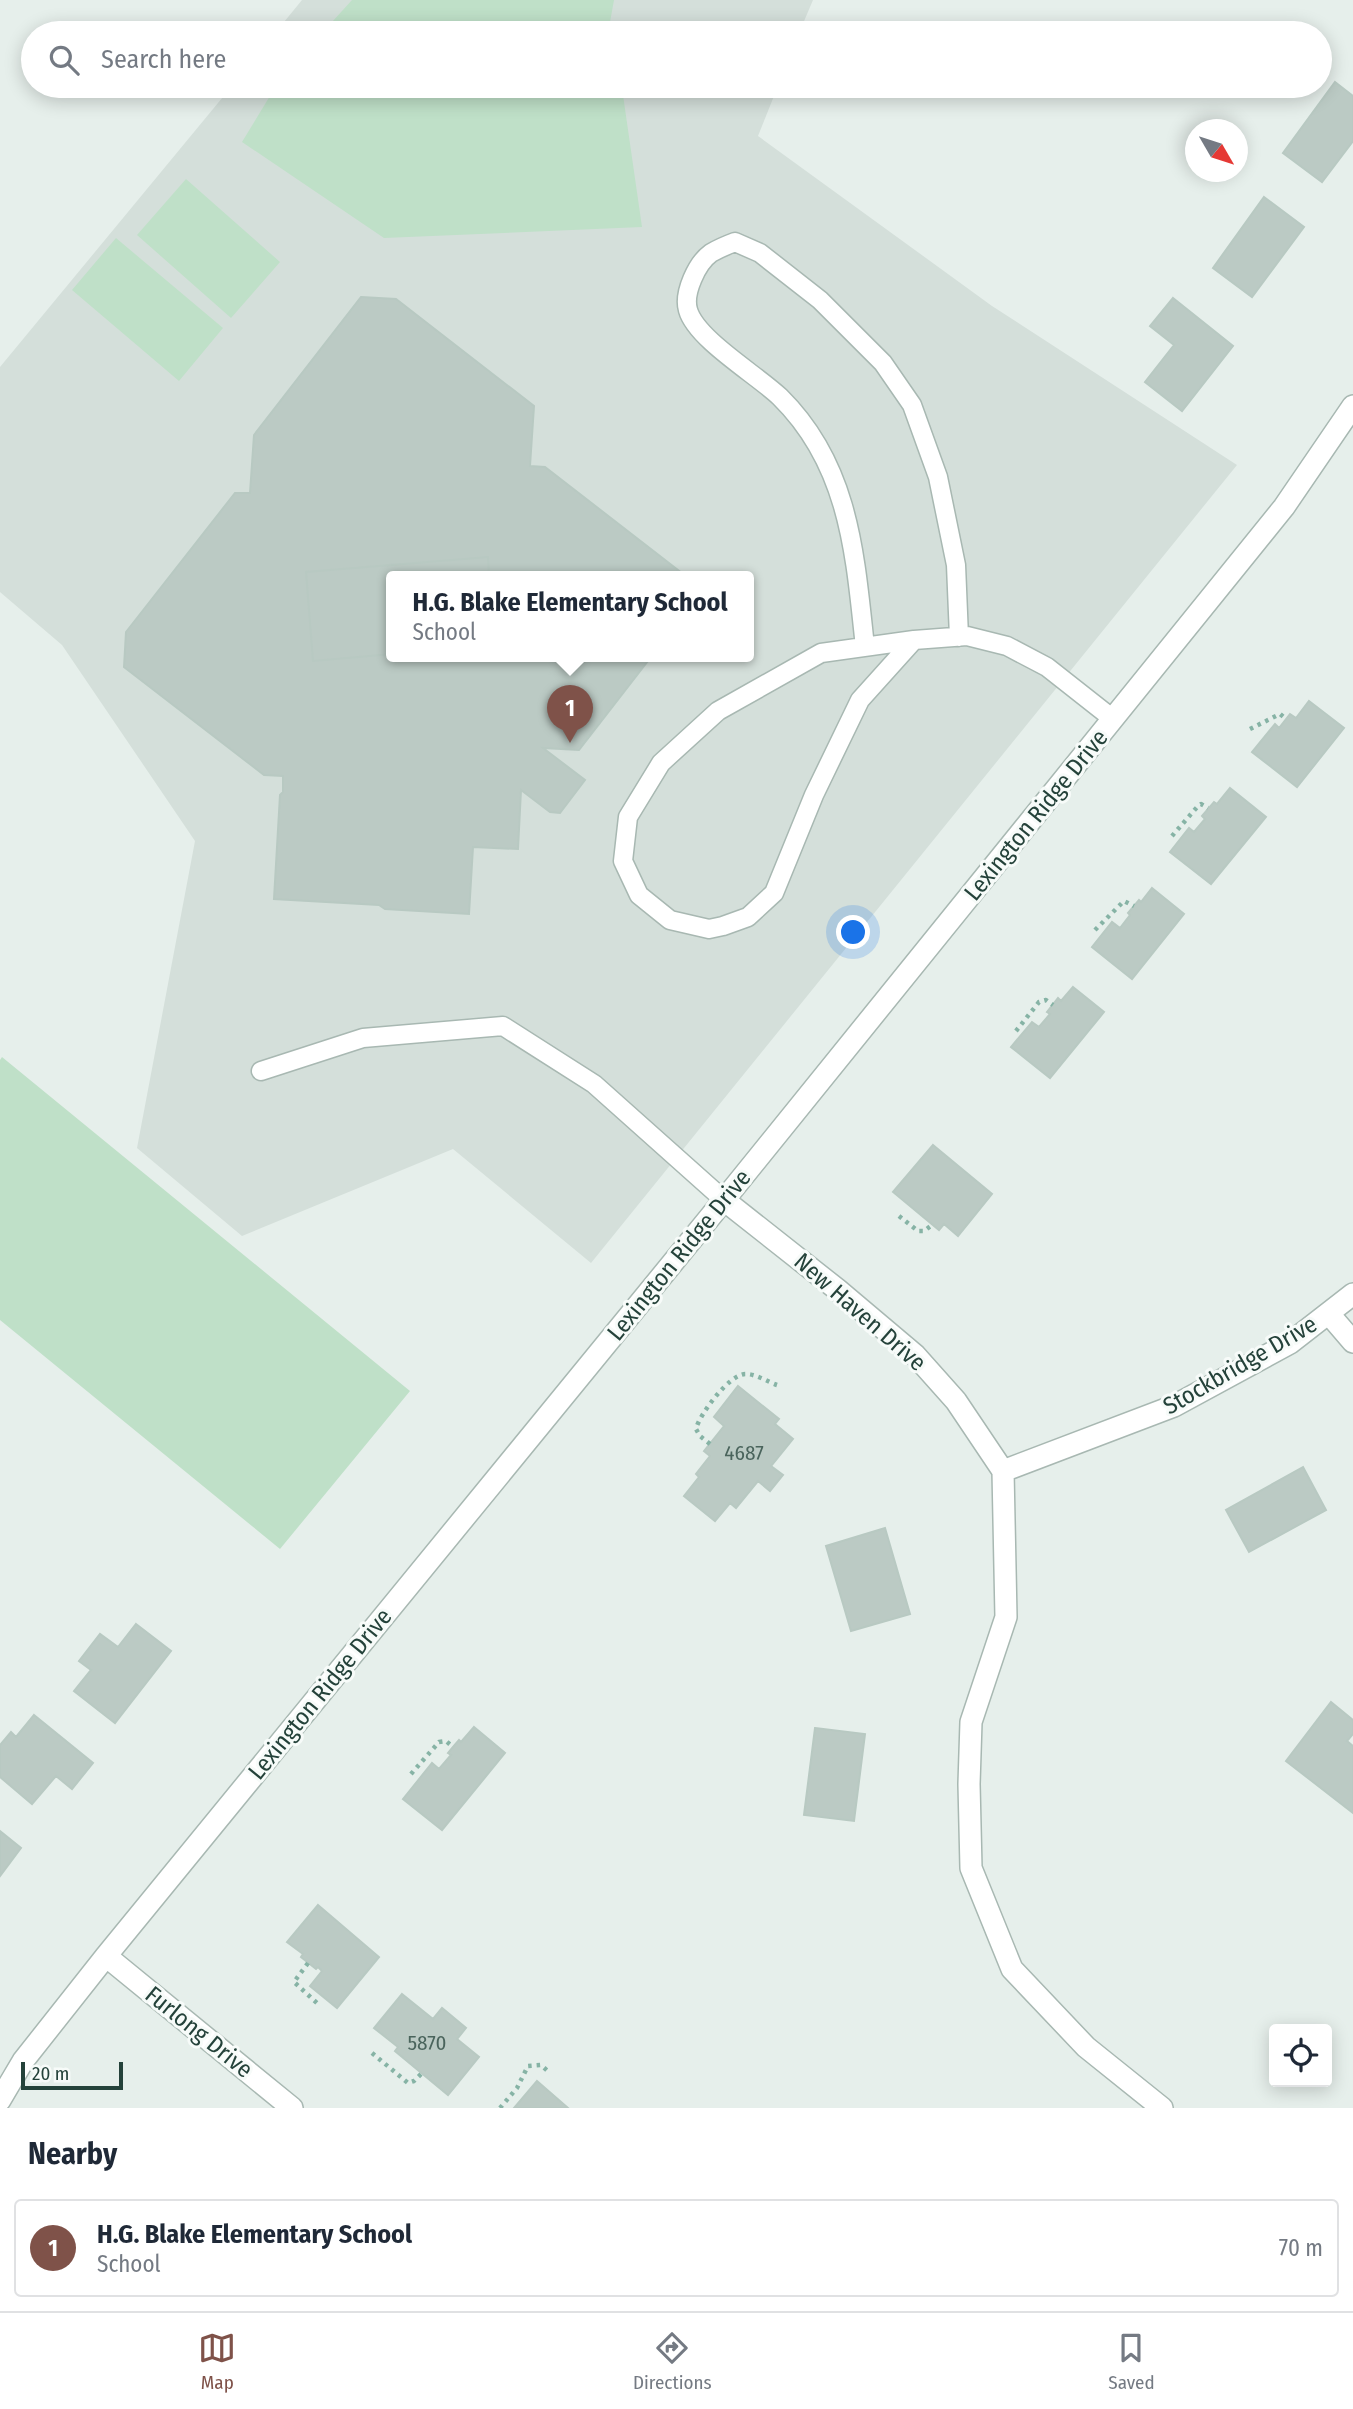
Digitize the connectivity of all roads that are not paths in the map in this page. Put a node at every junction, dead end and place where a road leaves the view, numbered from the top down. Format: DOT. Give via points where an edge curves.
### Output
graph roads {
  1 [pos="1353,406"];
  2 [pos="959,636"];
  3 [pos="914,640"];
  4 [pos="865,648"];
  5 [pos="1113,719"];
  6 [pos="261,1071"];
  7 [pos="724,1200"];
  8 [pos="1353,1294"];
  9 [pos="1329,1314"];
  10 [pos="1353,1342"];
  11 [pos="1003,1471"];
  12 [pos="106,1956"];
  13 [pos="0,2100"];
  14 [pos="292,2108"];
  15 [pos="1161,2108"];
  1 -- 5 [label="street, Lexington Ridge Drive" via="1284,508"];
  2 -- 3 [label="lane"];
  2 -- 4 [label="lane" via="956,565 940,490 912,405 883,363 820,300 760,253 735,242 709,254 690,281 687,309 701,332 780,397 814,436 838,487 855,551"];
  2 -- 5 [label="lane" via="1007,646 1046,667"];
  3 -- 4 [label="lane"];
  3 -- 4 [label="lane" via="860,700 774,893 748,917 709,929 670,920 639,895 623,861 628,817 661,763 718,711 821,653"];
  5 -- 7 [label="street, Lexington Ridge Drive"];
  6 -- 7 [label="lane" via="363,1038 503,1026 594,1084"];
  7 -- 11 [label="street, New Haven Drive" via="915,1354 956,1401"];
  7 -- 12 [label="street, Lexington Ridge Drive"];
  8 -- 9 [label="street, Stockbridge Drive"];
  9 -- 10 [label="street"];
  9 -- 11 [label="street, Stockbridge Drive" via="1290,1343 1174,1406"];
  11 -- 15 [label="street" via="1006,1617 971,1722 971,1868 1012,1969 1086,2047"];
  12 -- 13 [label="street, Lexington Ridge Drive" via="23,2061"];
  12 -- 14 [label="street, Furlong Drive"];
}
